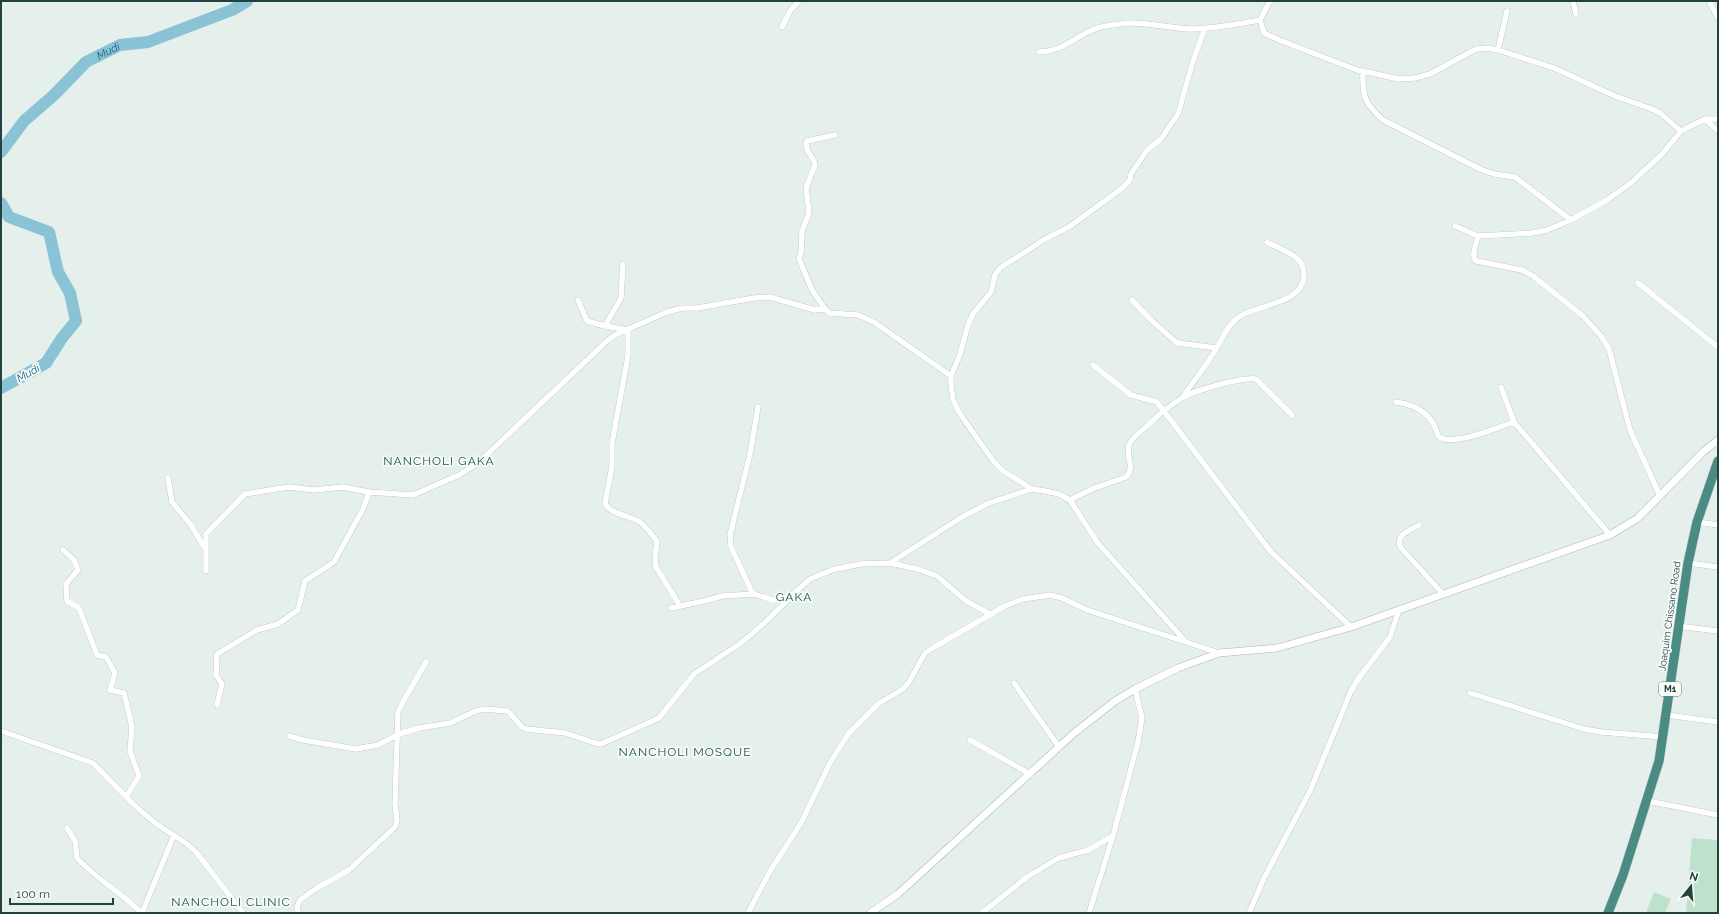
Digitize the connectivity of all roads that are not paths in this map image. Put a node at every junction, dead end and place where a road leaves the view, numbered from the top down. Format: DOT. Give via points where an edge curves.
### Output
graph roads {
  1 [pos="798,1"];
  2 [pos="1270,1"];
  3 [pos="1573,1"];
  4 [pos="1709,1"];
  5 [pos="1507,11"];
  6 [pos="1576,14"];
  7 [pos="1718,18"];
  8 [pos="1260,20"];
  9 [pos="782,27"];
  10 [pos="1205,28"];
  11 [pos="1498,50"];
  12 [pos="1039,52"];
  13 [pos="1363,72"];
  14 [pos="1705,119"];
  15 [pos="1718,119"];
  16 [pos="1681,131"];
  17 [pos="1718,132"];
  18 [pos="835,135"];
  19 [pos="1571,220"];
  20 [pos="1455,226"];
  21 [pos="1478,236"];
  22 [pos="1267,242"];
  23 [pos="624,264"];
  24 [pos="1638,283"];
  25 [pos="578,300"];
  26 [pos="1132,300"];
  27 [pos="825,309"];
  28 [pos="605,326"];
  29 [pos="628,330"];
  30 [pos="1217,348"];
  31 [pos="1718,348"];
  32 [pos="1093,365"];
  33 [pos="950,376"];
  34 [pos="1501,387"];
  35 [pos="1183,397"];
  36 [pos="1396,402"];
  37 [pos="758,406"];
  38 [pos="1163,411"];
  39 [pos="1292,415"];
  40 [pos="1514,422"];
  41 [pos="1718,440"];
  42 [pos="1718,461"];
  43 [pos="168,478"];
  44 [pos="1032,489"];
  45 [pos="369,492"];
  46 [pos="1660,496"];
  47 [pos="1070,500"];
  48 [pos="1697,522"];
  49 [pos="1419,525"];
  50 [pos="1718,525"];
  51 [pos="1610,535"];
  52 [pos="205,548"];
  53 [pos="63,550"];
  54 [pos="890,563"];
  55 [pos="1688,564"];
  56 [pos="1718,567"];
  57 [pos="206,571"];
  58 [pos="754,594"];
  59 [pos="1443,594"];
  60 [pos="792,595"];
  61 [pos="680,606"];
  62 [pos="671,608"];
  63 [pos="1399,610"];
  64 [pos="990,614"];
  65 [pos="1678,626"];
  66 [pos="1351,627"];
  67 [pos="1718,631"];
  68 [pos="1186,642"];
  69 [pos="1219,654"];
  70 [pos="426,662"];
  71 [pos="1014,683"];
  72 [pos="1135,689"];
  73 [pos="1470,693"];
  74 [pos="217,705"];
  75 [pos="1667,715"];
  76 [pos="1718,722"];
  77 [pos="1,731"];
  78 [pos="398,734"];
  79 [pos="289,736"];
  80 [pos="1664,737"];
  81 [pos="970,740"];
  82 [pos="1059,747"];
  83 [pos="1030,774"];
  84 [pos="126,797"];
  85 [pos="1648,801"];
  86 [pos="1718,815"];
  87 [pos="67,828"];
  88 [pos="174,835"];
  89 [pos="1113,836"];
  90 [pos="141,913"];
  91 [pos="243,913"];
  92 [pos="298,913"];
  93 [pos="748,913"];
  94 [pos="870,913"];
  95 [pos="982,913"];
  96 [pos="1089,913"];
  97 [pos="1249,913"];
  98 [pos="1608,913"];
  1 -- 9 [label="street"];
  2 -- 8 [label="street"];
  3 -- 6 [label="street"];
  4 -- 7 [label="street"];
  5 -- 11 [label="street"];
  8 -- 10 [label="street"];
  8 -- 13 [label="street" via="1264,33"];
  10 -- 12 [label="street" via="1128,23 1104,26 1092,29 1058,49"];
  10 -- 33 [label="street" via="1178,114 1161,139 1147,150 1122,189 1069,227 1000,268 995,275 991,292 973,314"];
  11 -- 13 [label="street" via="1476,49 1430,74 1415,78 1399,79"];
  11 -- 16 [label="street" via="1554,68 1652,110"];
  13 -- 19 [label="street" via="1364,98 1383,120 1480,169 1515,177"];
  14 -- 15 [label="street"];
  14 -- 16 [label="street"];
  14 -- 17 [label="street"];
  16 -- 19 [label="street" via="1663,153 1632,182"];
  18 -- 27 [label="street" via="806,144 815,165 806,188 810,213 802,231 799,259 812,290"];
  19 -- 21 [label="street" via="1533,233"];
  20 -- 21 [label="street"];
  21 -- 46 [label="street" via="1474,255 1476,262 1522,270 1533,276 1583,316 1601,336 1609,349 1630,430"];
  22 -- 30 [label="street" via="1302,262 1304,280 1301,288 1286,299 1241,315 1233,322"];
  23 -- 28 [label="street" via="621,298"];
  24 -- 31 [label="street"];
  25 -- 28 [label="street" via="587,321"];
  26 -- 30 [label="street" via="1177,343"];
  27 -- 29 [label="street" via="816,310 770,297 754,298 674,310"];
  27 -- 33 [label="street" via="829,313 858,315 874,322"];
  28 -- 29 [label="street"];
  29 -- 45 [label="street" via="599,348 534,412 471,468 413,495"];
  29 -- 61 [label="street" via="628,356 612,444 612,467 606,506 640,523 657,541 656,567"];
  30 -- 35 [label="street"];
  32 -- 38 [label="street" via="1131,395 1157,402"];
  33 -- 44 [label="street" via="953,400 982,447 1003,471"];
  34 -- 40 [label="street"];
  35 -- 38 [label="street"];
  35 -- 39 [label="street" via="1250,378 1256,379"];
  36 -- 40 [label="street" via="1409,404 1425,412 1434,423 1438,436 1446,440 1471,436"];
  37 -- 58 [label="street" via="750,454 730,535 731,547"];
  38 -- 47 [label="street" via="1133,438 1128,449 1131,469 1126,477"];
  38 -- 66 [label="street" via="1271,552"];
  40 -- 51 [label="street"];
  41 -- 46 [label="street"];
  42 -- 48 [label="highway, Joaquim Chissano Road / M1"];
  43 -- 52 [label="street" via="172,502 191,525"];
  44 -- 47 [label="street" via="1059,494"];
  44 -- 54 [label="street" via="978,508"];
  45 -- 52 [label="street" via="343,488 314,490 289,487 245,494 207,531"];
  45 -- 74 [label="street" via="363,509 334,562 305,580 298,610 278,624 257,630 217,654 216,675 222,684"];
  46 -- 51 [label="street" via="1638,518"];
  47 -- 68 [label="street" via="1098,542"];
  48 -- 50 [label="street"];
  48 -- 55 [label="highway, Joaquim Chissano Road / M1"];
  49 -- 59 [label="street" via="1402,535 1398,543"];
  51 -- 59 [label="street"];
  52 -- 57 [label="street"];
  53 -- 84 [label="street" via="74,560 78,570 66,584 67,600 79,608 97,656 106,657 115,673 110,690 124,693 132,727 130,750 139,776"];
  54 -- 60 [label="street" via="860,564 832,570 810,579"];
  54 -- 64 [label="street" via="937,576 966,601"];
  55 -- 56 [label="street"];
  55 -- 65 [label="highway, Joaquim Chissano Road / M1"];
  58 -- 60 [label="street" via="773,600"];
  58 -- 61 [label="street" via="722,596"];
  59 -- 63 [label="street"];
  60 -- 78 [label="street" via="741,643 694,674 658,718 601,744 566,733 524,729 510,712 504,710 476,711 450,723"];
  61 -- 62 [label="street"];
  63 -- 66 [label="street"];
  63 -- 97 [label="street" via="1390,637 1351,691 1310,791"];
  64 -- 68 [label="street" via="1023,599 1050,595 1087,610"];
  64 -- 93 [label="street" via="925,653 903,689 878,704 849,733 830,763 801,824 769,873"];
  65 -- 67 [label="street"];
  65 -- 75 [label="highway, Joaquim Chissano Road / M1"];
  66 -- 69 [label="street" via="1277,648"];
  68 -- 69 [label="street"];
  69 -- 72 [label="street" via="1178,668"];
  70 -- 78 [label="street" via="400,708"];
  71 -- 82 [label="street"];
  72 -- 82 [label="street" via="1100,712"];
  72 -- 89 [label="street" via="1142,718"];
  73 -- 80 [label="street" via="1584,729"];
  75 -- 76 [label="street"];
  75 -- 80 [label="highway, Joaquim Chissano Road / M1"];
  77 -- 84 [label="street" via="93,763"];
  78 -- 79 [label="street" via="387,742 356,749"];
  78 -- 92 [label="street" via="395,827 349,870 300,900 297,906"];
  80 -- 85 [label="highway, Joaquim Chissano Road / M1"];
  81 -- 83 [label="street"];
  82 -- 83 [label="street"];
  83 -- 94 [label="street" via="898,894"];
  84 -- 88 [label="street" via="155,823"];
  85 -- 86 [label="street"];
  85 -- 98 [label="highway, Joaquim Chissano Road / M1"];
  87 -- 90 [label="street" via="75,841 77,858 105,883 127,898"];
  88 -- 90 [label="street"];
  88 -- 91 [label="street" via="196,852"];
  89 -- 95 [label="street" via="1088,850 1059,858 1027,877"];
  89 -- 96 [label="street"];
}
